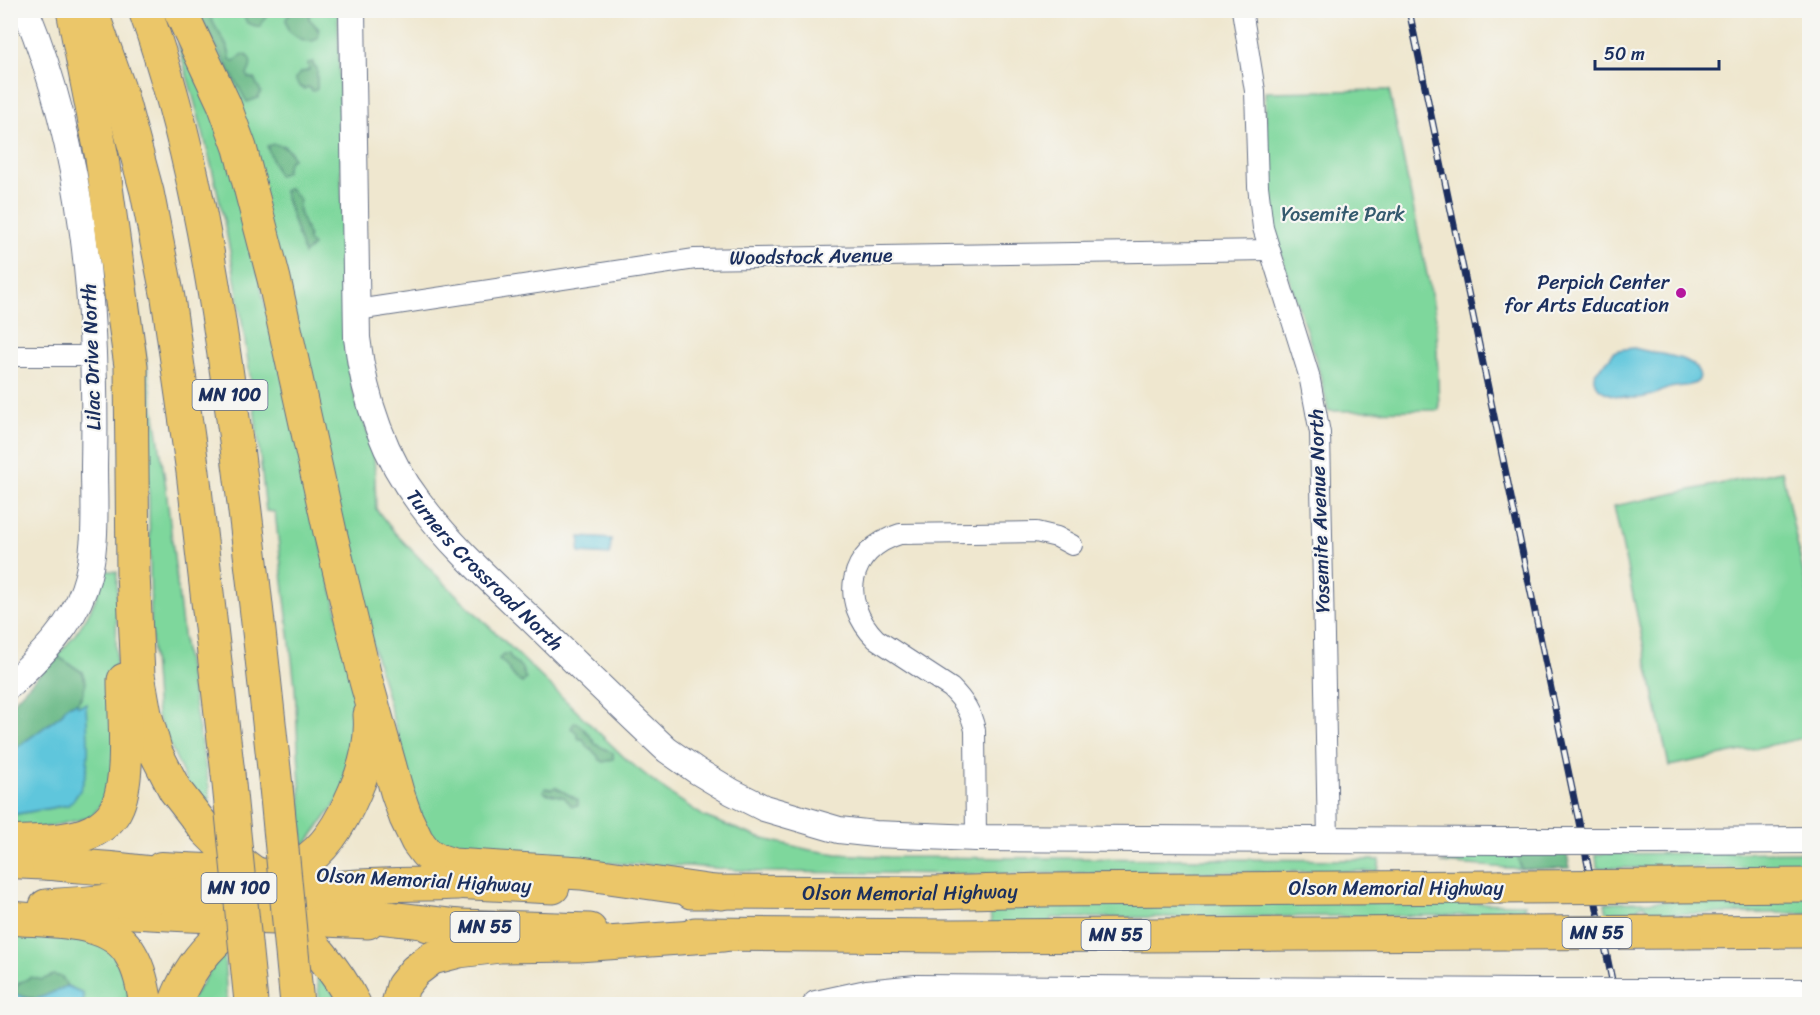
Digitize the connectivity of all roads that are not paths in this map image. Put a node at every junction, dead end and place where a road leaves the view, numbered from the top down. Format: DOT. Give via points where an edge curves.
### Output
graph roads {
  1 [pos="26,10"];
  2 [pos="73,10"];
  3 [pos="91,10"];
  4 [pos="146,10"];
  5 [pos="180,10"];
  6 [pos="1242,10"];
  7 [pos="351,15"];
  8 [pos="1269,250"];
  9 [pos="357,310"];
  10 [pos="10,356"];
  11 [pos="93,356"];
  12 [pos="1072,545"];
  13 [pos="133,574"];
  14 [pos="366,681"];
  15 [pos="10,685"];
  16 [pos="976,838"];
  17 [pos="1328,840"];
  18 [pos="1809,840"];
  19 [pos="10,843"];
  20 [pos="10,862"];
  21 [pos="48,863"];
  22 [pos="1809,885"];
  23 [pos="209,890"];
  24 [pos="721,893"];
  25 [pos="269,894"];
  26 [pos="10,905"];
  27 [pos="46,906"];
  28 [pos="10,918"];
  29 [pos="1809,931"];
  30 [pos="723,934"];
  31 [pos="1809,992"];
  32 [pos="1453,998"];
  33 [pos="251,1003"];
  34 [pos="146,1005"];
  35 [pos="175,1005"];
  36 [pos="297,1005"];
  37 [pos="354,1005"];
  38 [pos="398,1005"];
  39 [pos="816,1005"];
  1 -- 11 [label="street, Lilac Drive North" via="46,63 69,149 89,280"];
  2 -- 13 [label="highway" via="102,158 131,366"];
  3 -- 33 [label="highway, MN 100, bridge" via="120,92 147,192 168,298 193,472"];
  4 -- 36 [label="highway, MN 100, bridge" via="188,157 217,299 241,472"];
  5 -- 14 [label="highway" via="240,148"];
  6 -- 8 [label="street, Yosemite Avenue North" via="1255,91 1259,204"];
  7 -- 9 [label="street, Turners Crossroad North"];
  8 -- 9 [label="street, Woodstock Avenue" via="695,259"];
  8 -- 17 [label="street, Yosemite Avenue North" via="1309,375 1320,433"];
  9 -- 16 [label="street, Turners Crossroad North" via="361,367 370,401 400,474 418,501 454,545 667,750 732,792 802,820 857,832"];
  10 -- 11 [label="street"];
  11 -- 15 [label="street, Lilac Drive North" via="94,515 90,573 66,625"];
  12 -- 16 [label="street" via="1036,532 906,534 874,546 855,574 855,611 868,631 951,688 973,717"];
  13 -- 19 [label="highway" via="124,665 123,790 116,810 104,823 77,836"];
  13 -- 25 [label="highway" via="138,675 156,753 175,790 206,830"];
  14 -- 24 [label="highway" via="406,818 426,853 453,865 581,873"];
  14 -- 25 [label="highway" via="369,744 346,812 313,855"];
  16 -- 17 [label="street, Turners Crossroad North"];
  17 -- 18 [label="street, Turners Crossroad North, bridge"];
  20 -- 21 [label="main road, Olson Memorial Highway / MN 55"];
  21 -- 23 [label="highway" via="157,874"];
  21 -- 25 [label="main road, Olson Memorial Highway / MN 55"];
  22 -- 24 [label="highway, Olson Memorial Highway / MN 55, bridge"];
  23 -- 25 [label="highway"];
  23 -- 27 [label="highway"];
  24 -- 25 [label="highway, Olson Memorial Highway / MN 55" via="458,883"];
  25 -- 27 [label="highway, Olson Memorial Highway / MN 55" via="157,914"];
  25 -- 30 [label="highway, Olson Memorial Highway / MN 55" via="457,926"];
  25 -- 35 [label="highway" via="198,960"];
  25 -- 37 [label="highway" via="335,973"];
  26 -- 27 [label="main road, Olson Memorial Highway / MN 55"];
  28 -- 34 [label="highway" via="94,927 112,934 131,954"];
  29 -- 30 [label="highway, Olson Memorial Highway / MN 55, bridge"];
  30 -- 38 [label="highway" via="459,951 432,958 415,971 404,986"];
  31 -- 32 [label="street, bridge" via="1530,992"];
  32 -- 39 [label="street" via="916,988 867,993"];
}
